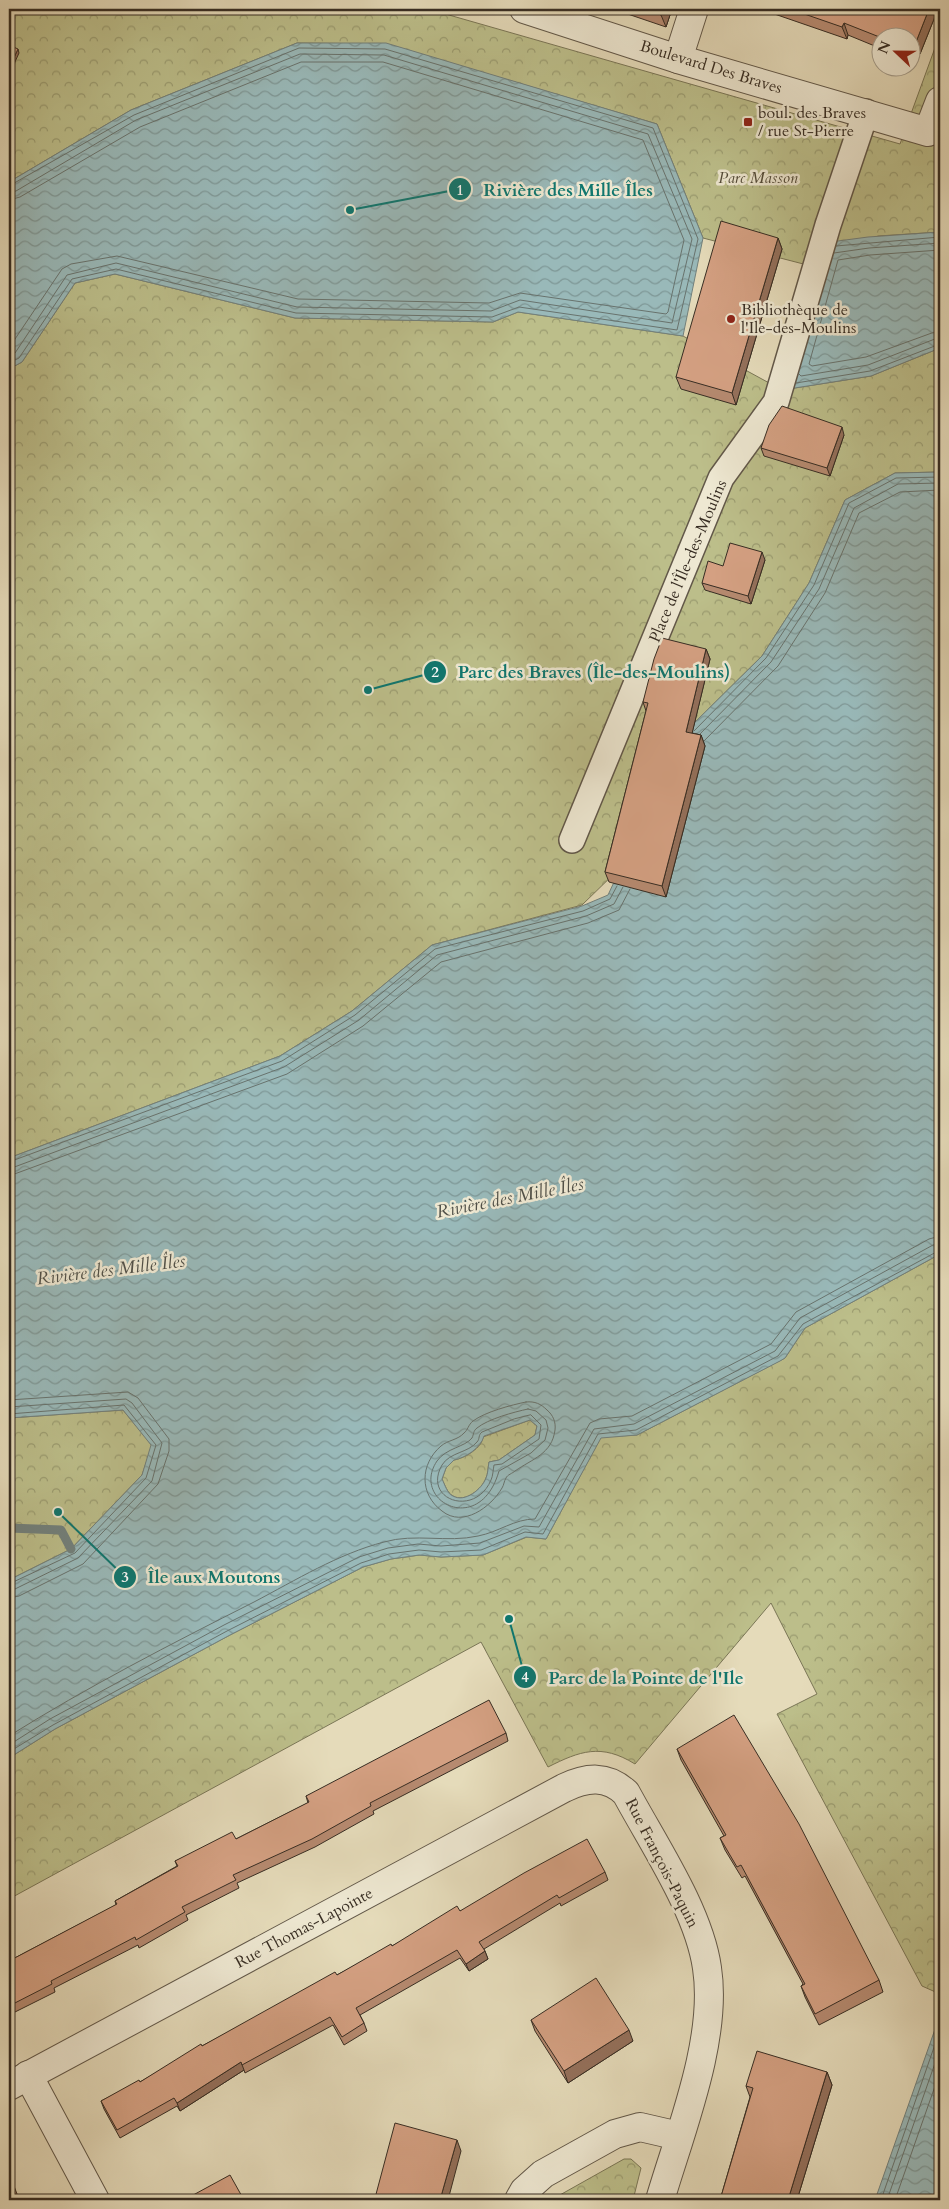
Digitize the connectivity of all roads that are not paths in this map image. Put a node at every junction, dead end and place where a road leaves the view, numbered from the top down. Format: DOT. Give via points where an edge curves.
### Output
graph roads {
  1 [pos="524,9"];
  2 [pos="694,9"];
  3 [pos="678,59"];
  4 [pos="940,101"];
  5 [pos="866,112"];
  6 [pos="572,840"];
  7 [pos="602,1779"];
  8 [pos="19,2081"];
  9 [pos="679,2136"];
  10 [pos="95,2200"];
  11 [pos="519,2200"];
  12 [pos="660,2200"];
  1 -- 3 [label="street, Boulevard Des Braves"];
  2 -- 3 [label="street"];
  3 -- 5 [label="street, Boulevard Des Braves"];
  4 -- 5 [label="street, Boulevard Des Braves" via="928,132"];
  5 -- 6 [label="street, Place de l'Île-des-Moulins" via="776,402 721,478"];
  7 -- 8 [label="street, Rue Thomas-Lapointe" via="578,1781 564,1788"];
  7 -- 9 [label="street, Rue François-Paquin" via="626,1794 685,1900 708,1967 708,2027"];
  8 -- 10 [label="street"];
  9 -- 11 [label="street" via="640,2127 615,2134 543,2174"];
  9 -- 12 [label="street, Rue François-Paquin"];
}
